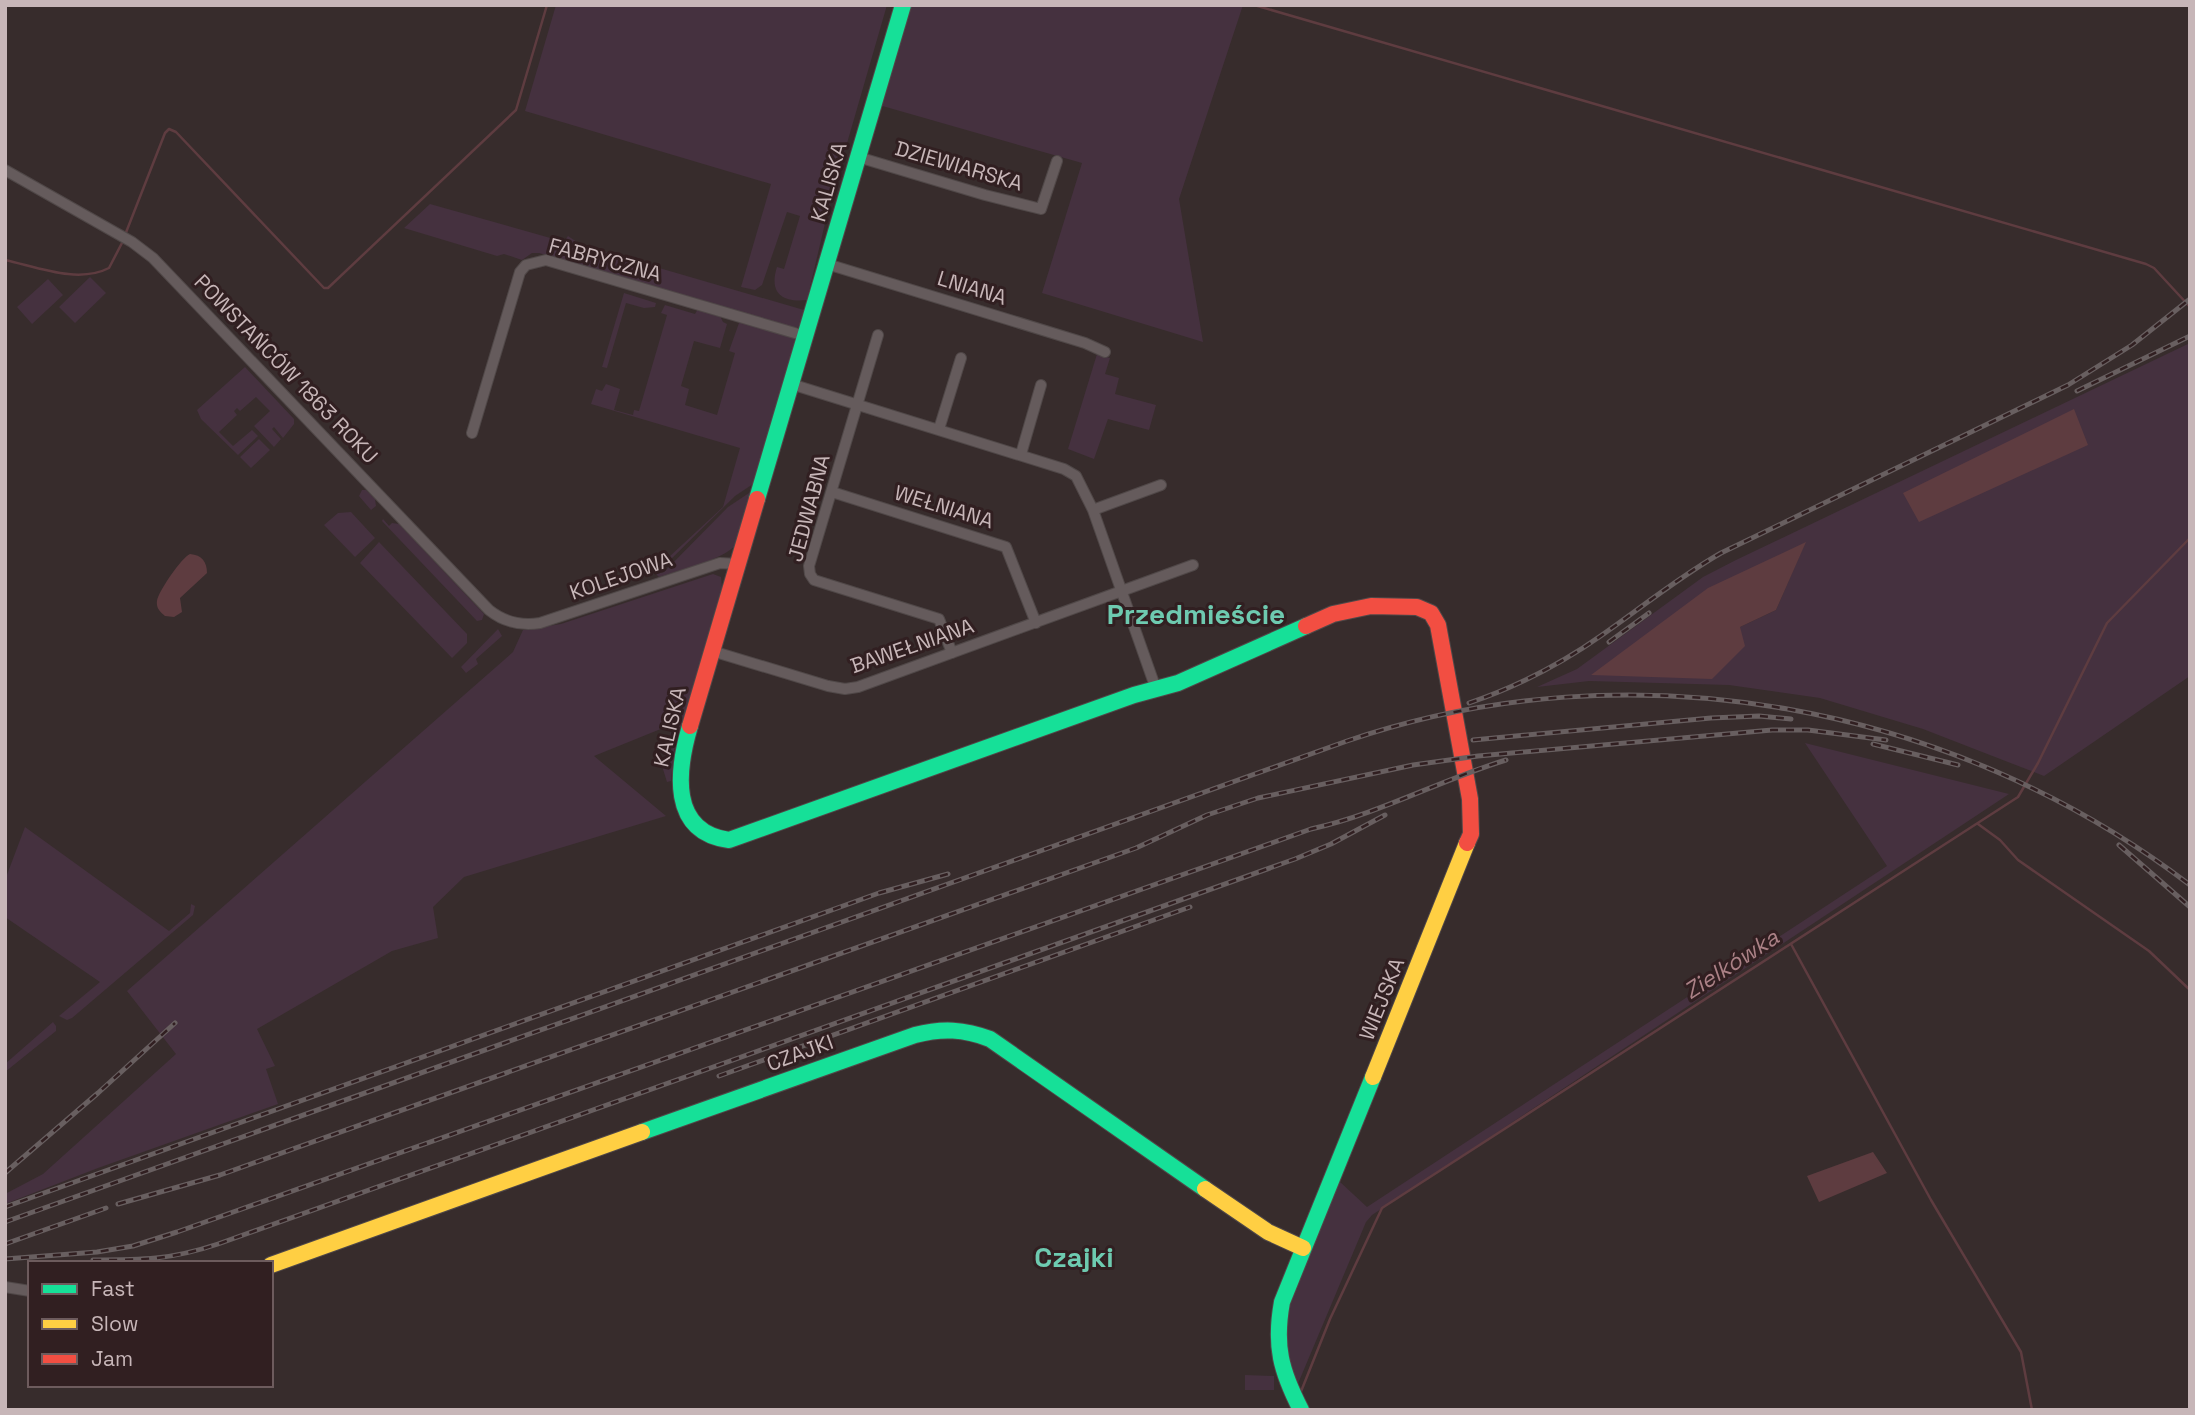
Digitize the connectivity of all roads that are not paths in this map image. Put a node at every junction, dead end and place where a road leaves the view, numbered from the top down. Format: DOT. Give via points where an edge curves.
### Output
graph roads {
  1 [pos="903,5"];
  2 [pos="858,157"];
  3 [pos="1057,161"];
  4 [pos="5,170"];
  5 [pos="827,264"];
  6 [pos="878,335"];
  7 [pos="805,336"];
  8 [pos="1105,352"];
  9 [pos="961,358"];
  10 [pos="791,384"];
  11 [pos="1041,385"];
  12 [pos="857,404"];
  13 [pos="939,429"];
  14 [pos="471,433"];
  15 [pos="1021,454"];
  16 [pos="1161,485"];
  17 [pos="832,492"];
  18 [pos="1093,510"];
  19 [pos="737,564"];
  20 [pos="1193,565"];
  21 [pos="1122,591"];
  22 [pos="1431,613"];
  23 [pos="516,623"];
  24 [pos="1036,623"];
  25 [pos="712,650"];
  26 [pos="952,653"];
  27 [pos="1156,689"];
  28 [pos="1303,1248"];
  29 [pos="273,1264"];
  30 [pos="5,1287"];
  31 [pos="28,1291"];
  32 [pos="1301,1410"];
  1 -- 2 [label="street, KALISKA"];
  2 -- 3 [label="street, DZIEWIARSKA" via="1041,209"];
  2 -- 5 [label="street, KALISKA"];
  4 -- 23 [label="street, POWSTAŃCÓW 1863 ROKU" via="132,242 161,266 489,610"];
  5 -- 7 [label="street, KALISKA"];
  5 -- 8 [label="street, LNIANA"];
  6 -- 12 [label="street, JEDWABNA"];
  7 -- 10 [label="street, KALISKA"];
  7 -- 14 [label="street, FABRYCZNA" via="546,260 536,261 520,271 511,294"];
  9 -- 13 [label="street"];
  10 -- 12 [label="street"];
  10 -- 19 [label="street, KALISKA"];
  11 -- 15 [label="street"];
  12 -- 13 [label="street"];
  12 -- 17 [label="street, JEDWABNA"];
  13 -- 15 [label="street"];
  15 -- 18 [label="street" via="1073,473"];
  16 -- 18 [label="street"];
  17 -- 24 [label="street, WEŁNIANA" via="1006,547"];
  17 -- 26 [label="street, JEDWABNA" via="810,575 940,620"];
  18 -- 21 [label="street"];
  19 -- 23 [label="street, KOLEJOWA" via="720,563 540,623"];
  19 -- 25 [label="street, KALISKA"];
  20 -- 21 [label="street, BAWEŁNIANA"];
  21 -- 24 [label="street, BAWEŁNIANA"];
  21 -- 27 [label="street"];
  22 -- 27 [label="street, KALISKA" via="1417,607 1379,606 1333,614"];
  22 -- 28 [label="street, WIEJSKA" via="1438,625 1454,708 1471,834"];
  24 -- 26 [label="street, BAWEŁNIANA"];
  25 -- 26 [label="street, BAWEŁNIANA" via="845,689"];
  25 -- 27 [label="street, KALISKA" via="678,776 684,804 697,828 721,841"];
  28 -- 29 [label="street, CZAJKI" via="1239,1213 990,1039 955,1028 889,1044"];
  28 -- 32 [label="street, WIEJSKA" via="1282,1302 1276,1340 1281,1368"];
  30 -- 31 [label="street"];
}
